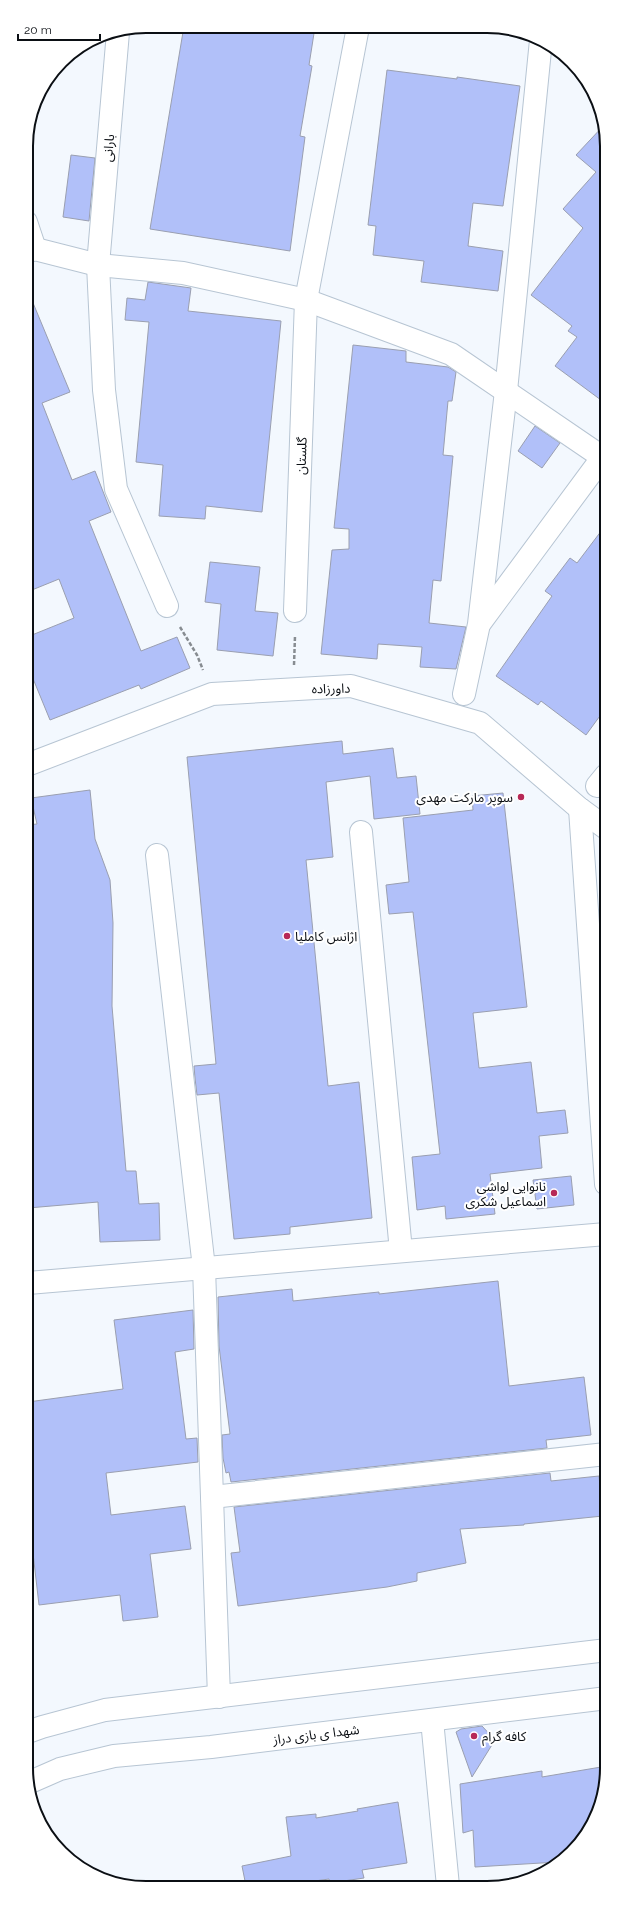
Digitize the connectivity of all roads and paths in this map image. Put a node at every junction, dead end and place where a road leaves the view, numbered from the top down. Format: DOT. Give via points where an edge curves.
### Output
graph roads {
  1 [pos="357,33"];
  2 [pos="118,37"];
  3 [pos="540,47"];
  4 [pos="33,251"];
  5 [pos="98,265"];
  6 [pos="306,300"];
  7 [pos="506,391"];
  8 [pos="600,453"];
  9 [pos="600,461"];
  10 [pos="167,606"];
  11 [pos="295,611"];
  12 [pos="479,624"];
  13 [pos="294,689"];
  14 [pos="212,694"];
  15 [pos="464,694"];
  16 [pos="33,763"];
  17 [pos="580,809"];
  18 [pos="600,824"];
  19 [pos="361,832"];
  20 [pos="157,855"];
  21 [pos="600,1097"];
  22 [pos="600,1234"];
  23 [pos="401,1251"];
  24 [pos="204,1268"];
  25 [pos="33,1283"];
  26 [pos="600,1455"];
  27 [pos="212,1497"];
  28 [pos="600,1651"];
  29 [pos="219,1697"];
  30 [pos="600,1699"];
  31 [pos="432,1720"];
  32 [pos="33,1730"];
  33 [pos="34,1780"];
  34 [pos="448,1881"];
  1 -- 6 [label="street, گلستان"];
  2 -- 5 [label="street, بارانی"];
  3 -- 7 [label="street"];
  4 -- 5 [label="street"];
  5 -- 6 [label="street" via="183,273"];
  5 -- 10 [label="street, بارانی" via="104,390 116,489"];
  6 -- 7 [label="street" via="451,354"];
  6 -- 11 [label="street, گلستان"];
  7 -- 8 [label="street"];
  7 -- 12 [label="street"];
  9 -- 12 [label="street"];
  10 -- 14 [label="path" via="197,655"];
  11 -- 13 [label="path"];
  12 -- 15 [label="street"];
  13 -- 14 [label="street, داورزاده"];
  13 -- 17 [label="street, داورزاده" via="352,686 480,723"];
  14 -- 16 [label="street, داورزاده"];
  17 -- 18 [label="street, داورزاده"];
  17 -- 21 [label="street"];
  19 -- 23 [label="street"];
  20 -- 24 [label="street"];
  22 -- 23 [label="street"];
  23 -- 24 [label="street"];
  24 -- 25 [label="street"];
  24 -- 27 [label="street"];
  26 -- 27 [label="street"];
  27 -- 29 [label="street"];
  28 -- 29 [label="street"];
  29 -- 32 [label="street" via="105,1710"];
  30 -- 31 [label="street, شهدا ی بازی دراز"];
  31 -- 33 [label="street, شهدا ی بازی دراز" via="114,1756 60,1769"];
  31 -- 34 [label="street"];
}
